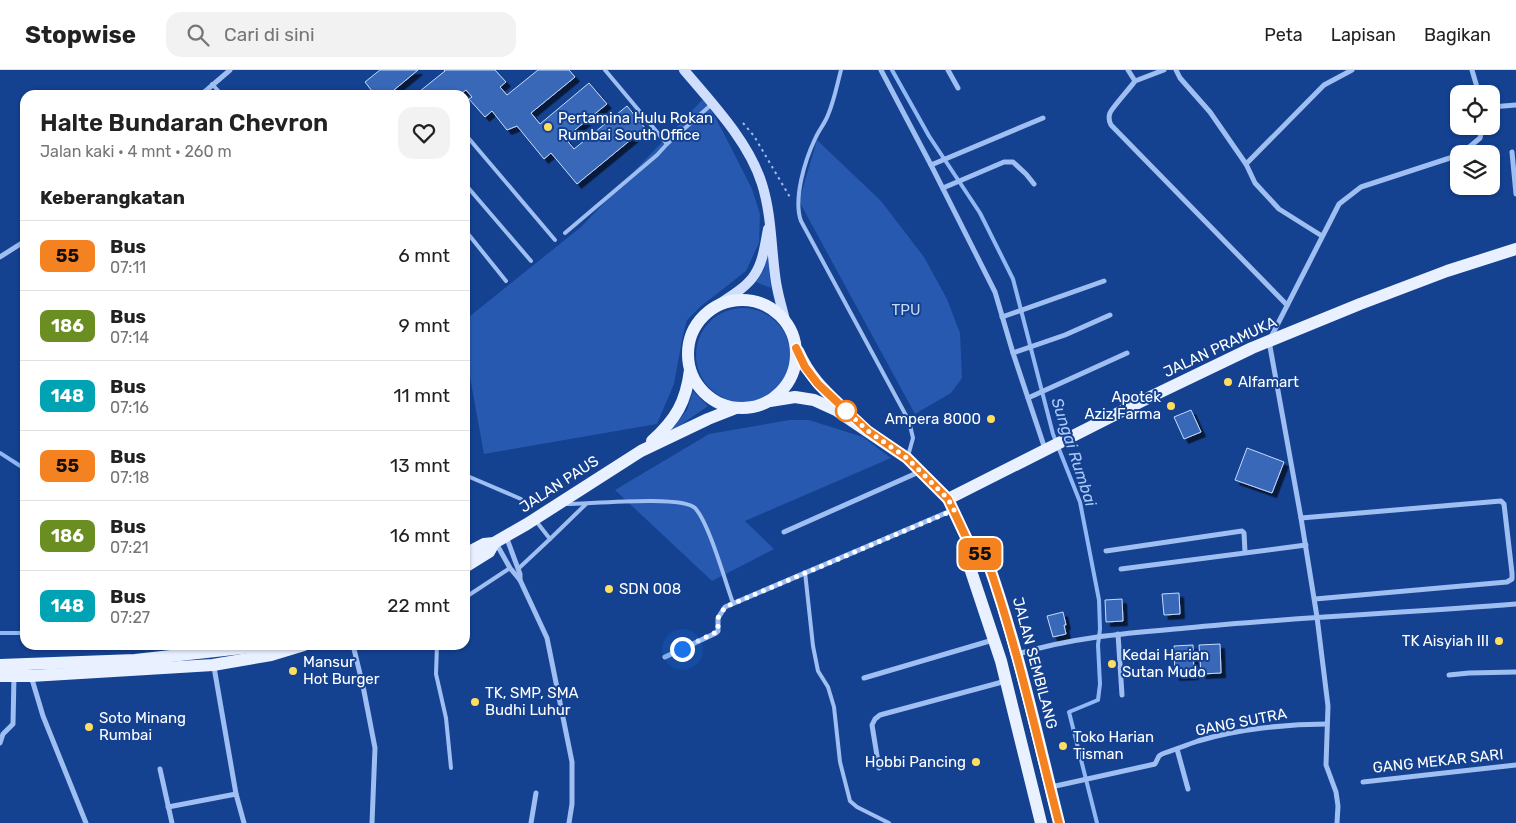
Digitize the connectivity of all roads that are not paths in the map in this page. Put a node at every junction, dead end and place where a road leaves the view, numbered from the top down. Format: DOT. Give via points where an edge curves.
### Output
graph roads {
  1 [pos="230,70"];
  2 [pos="606,70"];
  3 [pos="684,70"];
  4 [pos="841,70"];
  5 [pos="881,70"];
  6 [pos="948,70"];
  7 [pos="1128,70"];
  8 [pos="1164,70"];
  9 [pos="1176,70"];
  10 [pos="1352,70"];
  11 [pos="1472,70"];
  12 [pos="1135,82"];
  13 [pos="212,84"];
  14 [pos="1476,85"];
  15 [pos="958,88"];
  16 [pos="206,90"];
  17 [pos="217,90"];
  18 [pos="712,104"];
  19 [pos="1516,105"];
  20 [pos="1500,106"];
  21 [pos="1043,118"];
  22 [pos="1481,135"];
  23 [pos="470,140"];
  24 [pos="667,144"];
  25 [pos="1472,145"];
  26 [pos="1512,152"];
  27 [pos="1450,158"];
  28 [pos="1246,164"];
  29 [pos="931,165"];
  30 [pos="1034,184"];
  31 [pos="943,188"];
  32 [pos="470,190"];
  33 [pos="1516,194"];
  34 [pos="770,220"];
  35 [pos="565,233"];
  36 [pos="470,236"];
  37 [pos="1322,236"];
  38 [pos="555,240"];
  39 [pos="20,244"];
  40 [pos="1516,249"];
  41 [pos="0,257"];
  42 [pos="531,261"];
  43 [pos="506,281"];
  44 [pos="1104,281"];
  45 [pos="719,304"];
  46 [pos="1287,305"];
  47 [pos="1110,315"];
  48 [pos="1002,317"];
  49 [pos="785,320"];
  50 [pos="1269,342"];
  51 [pos="796,348"];
  52 [pos="1012,353"];
  53 [pos="1127,353"];
  54 [pos="690,370"];
  55 [pos="1028,398"];
  56 [pos="770,400"];
  57 [pos="736,408"];
  58 [pos="868,431"];
  59 [pos="641,451"];
  60 [pos="1046,451"];
  61 [pos="907,458"];
  62 [pos="920,472"];
  63 [pos="470,477"];
  64 [pos="522,498"];
  65 [pos="559,504"];
  66 [pos="586,504"];
  67 [pos="951,504"];
  68 [pos="1301,518"];
  69 [pos="535,519"];
  70 [pos="784,532"];
  71 [pos="550,539"];
  72 [pos="499,541"];
  73 [pos="1306,545"];
  74 [pos="972,550"];
  75 [pos="470,551"];
  76 [pos="1106,551"];
  77 [pos="1245,552"];
  78 [pos="986,557"];
  79 [pos="470,564"];
  80 [pos="969,565"];
  81 [pos="510,568"];
  82 [pos="518,569"];
  83 [pos="1120,569"];
  84 [pos="805,572"];
  85 [pos="520,580"];
  86 [pos="470,594"];
  87 [pos="1315,600"];
  88 [pos="733,603"];
  89 [pos="1516,604"];
  90 [pos="1317,617"];
  91 [pos="1118,634"];
  92 [pos="995,639"];
  93 [pos="225,650"];
  94 [pos="288,650"];
  95 [pos="354,650"];
  96 [pos="437,650"];
  97 [pos="1016,655"];
  98 [pos="665,657"];
  99 [pos="0,664"];
  100 [pos="214,665"];
  101 [pos="1516,672"];
  102 [pos="14,675"];
  103 [pos="1449,675"];
  104 [pos="0,676"];
  105 [pos="31,676"];
  106 [pos="864,678"];
  107 [pos="1006,681"];
  108 [pos="1122,695"];
  109 [pos="1327,724"];
  110 [pos="0,743"];
  111 [pos="1177,749"];
  112 [pos="1516,765"];
  113 [pos="451,768"];
  114 [pos="879,768"];
  115 [pos="160,769"];
  116 [pos="1363,782"];
  117 [pos="1050,787"];
  118 [pos="1188,789"];
  119 [pos="536,793"];
  120 [pos="236,794"];
  121 [pos="168,807"];
  122 [pos="86,823"];
  123 [pos="172,823"];
  124 [pos="244,823"];
  125 [pos="372,823"];
  126 [pos="531,823"];
  127 [pos="569,823"];
  128 [pos="889,823"];
  129 [pos="1041,823"];
  130 [pos="1059,823"];
  131 [pos="1337,823"];
  1 -- 13 [label="street"];
  2 -- 24 [label="lane"];
  3 -- 18 [label="street"];
  4 -- 61 [label="lane" via="828,115 815,139 804,174 798,195 798,211 908,421 912,438"];
  5 -- 29 [label="street"];
  6 -- 15 [label="street"];
  7 -- 12 [label="street"];
  8 -- 12 [label="street"];
  9 -- 28 [label="street"];
  10 -- 28 [label="street" via="1324,86"];
  11 -- 14 [label="street"];
  12 -- 46 [label="street" via="1110,111 1108,120 1111,125"];
  13 -- 16 [label="street"];
  13 -- 17 [label="lane"];
  18 -- 24 [label="lane"];
  18 -- 34 [label="street" via="750,154 762,183"];
  19 -- 20 [label="street"];
  21 -- 29 [label="street"];
  22 -- 25 [label="street"];
  23 -- 38 [label="lane"];
  24 -- 35 [label="lane"];
  26 -- 33 [label="street"];
  27 -- 37 [label="street" via="1361,187 1338,204"];
  28 -- 37 [label="street" via="1256,183 1279,209"];
  29 -- 31 [label="street"];
  30 -- 31 [label="street" via="1013,162 1004,162"];
  31 -- 48 [label="street" via="995,292"];
  32 -- 42 [label="lane"];
  34 -- 45 [label="street" via="755,274"];
  34 -- 49 [label="street" via="776,283"];
  36 -- 43 [label="lane"];
  37 -- 46 [label="street"];
  39 -- 41 [label="street"];
  40 -- 50 [label="main road, JALAN PRAMUKA" via="1439,274"];
  44 -- 48 [label="street"];
  45 -- 49 [label="main road" via="732,300 760,303 774,309"];
  45 -- 54 [label="main road" via="692,331 688,356"];
  46 -- 50 [label="street"];
  47 -- 52 [label="street"];
  48 -- 52 [label="street"];
  49 -- 51 [label="main road"];
  50 -- 60 [label="main road, JALAN PRAMUKA" via="1207,369"];
  50 -- 68 [label="street"];
  51 -- 56 [label="main road" via="791,377 783,390"];
  51 -- 58 [label="main road" via="818,384"];
  52 -- 55 [label="street"];
  53 -- 55 [label="street"];
  54 -- 57 [label="main road" via="706,394"];
  54 -- 59 [label="main road, JALAN PAUS" via="687,392 679,410 664,431"];
  55 -- 60 [label="street"];
  56 -- 57 [label="main road"];
  56 -- 58 [label="main road" via="795,397 814,400"];
  57 -- 59 [label="main road, JALAN PAUS"];
  58 -- 61 [label="main road"];
  59 -- 65 [label="main road, JALAN PAUS"];
  60 -- 67 [label="main road, JALAN PRAMUKA"];
  61 -- 62 [label="main road"];
  62 -- 67 [label="main road"];
  62 -- 70 [label="street"];
  63 -- 64 [label="lane"];
  65 -- 66 [label="lane"];
  65 -- 69 [label="main road, JALAN PAUS"];
  66 -- 71 [label="lane"];
  66 -- 88 [label="lane" via="642,500 693,506 708,533"];
  67 -- 74 [label="main road"];
  67 -- 84 [label="street"];
  68 -- 73 [label="street"];
  68 -- 87 [label="street" via="1501,501 1504,504 1512,573 1512,579 1507,582"];
  69 -- 71 [label="lane"];
  69 -- 72 [label="main road, JALAN PAUS"];
  71 -- 82 [label="lane"];
  72 -- 75 [label="main road, JALAN PAUS"];
  72 -- 79 [label="main road, JALAN PAUS"];
  72 -- 81 [label="street"];
  72 -- 82 [label="street"];
  73 -- 77 [label="street"];
  73 -- 87 [label="street"];
  74 -- 78 [label="main road"];
  74 -- 80 [label="main road"];
  76 -- 77 [label="street" via="1242,531"];
  77 -- 83 [label="street"];
  78 -- 80 [label="main road"];
  78 -- 97 [label="main road, JALAN SEMBILANG"];
  80 -- 92 [label="main road"];
  81 -- 85 [label="street"];
  81 -- 86 [label="lane"];
  82 -- 85 [label="street"];
  84 -- 88 [label="street"];
  84 -- 128 [label="lane" via="813,646 818,671 828,687 834,707 840,762 850,800"];
  85 -- 127 [label="street" via="547,638 572,762"];
  87 -- 90 [label="street"];
  88 -- 98 [label="street" via="720,613 716,633"];
  89 -- 90 [label="street"];
  90 -- 91 [label="street"];
  90 -- 109 [label="street" via="1328,706"];
  91 -- 97 [label="street" via="1045,646"];
  91 -- 108 [label="street"];
  92 -- 106 [label="street"];
  92 -- 107 [label="main road"];
  93 -- 99 [label="main road" via="135,660"];
  94 -- 100 [label="main road"];
  95 -- 125 [label="street" via="375,748"];
  96 -- 113 [label="lane" via="436,674 446,718"];
  97 -- 117 [label="main road, JALAN SEMBILANG"];
  100 -- 105 [label="main road"];
  100 -- 120 [label="street"];
  101 -- 103 [label="street"];
  102 -- 104 [label="main road"];
  102 -- 105 [label="main road"];
  102 -- 110 [label="street" via="13,724 3,734"];
  105 -- 122 [label="street" via="42,716"];
  107 -- 114 [label="street" via="880,715 872,725"];
  107 -- 129 [label="main road"];
  109 -- 111 [label="street, GANG SUTRA" via="1259,729 1206,739"];
  109 -- 131 [label="street" via="1326,765 1336,792"];
  111 -- 117 [label="street, GANG SUTRA" via="1159,756 1155,764"];
  111 -- 118 [label="street"];
  112 -- 116 [label="street, GANG MEKAR SARI"];
  115 -- 121 [label="street"];
  117 -- 130 [label="main road, JALAN SEMBILANG"];
  119 -- 126 [label="street"];
  120 -- 121 [label="street"];
  120 -- 124 [label="street"];
  121 -- 123 [label="street"];
}
